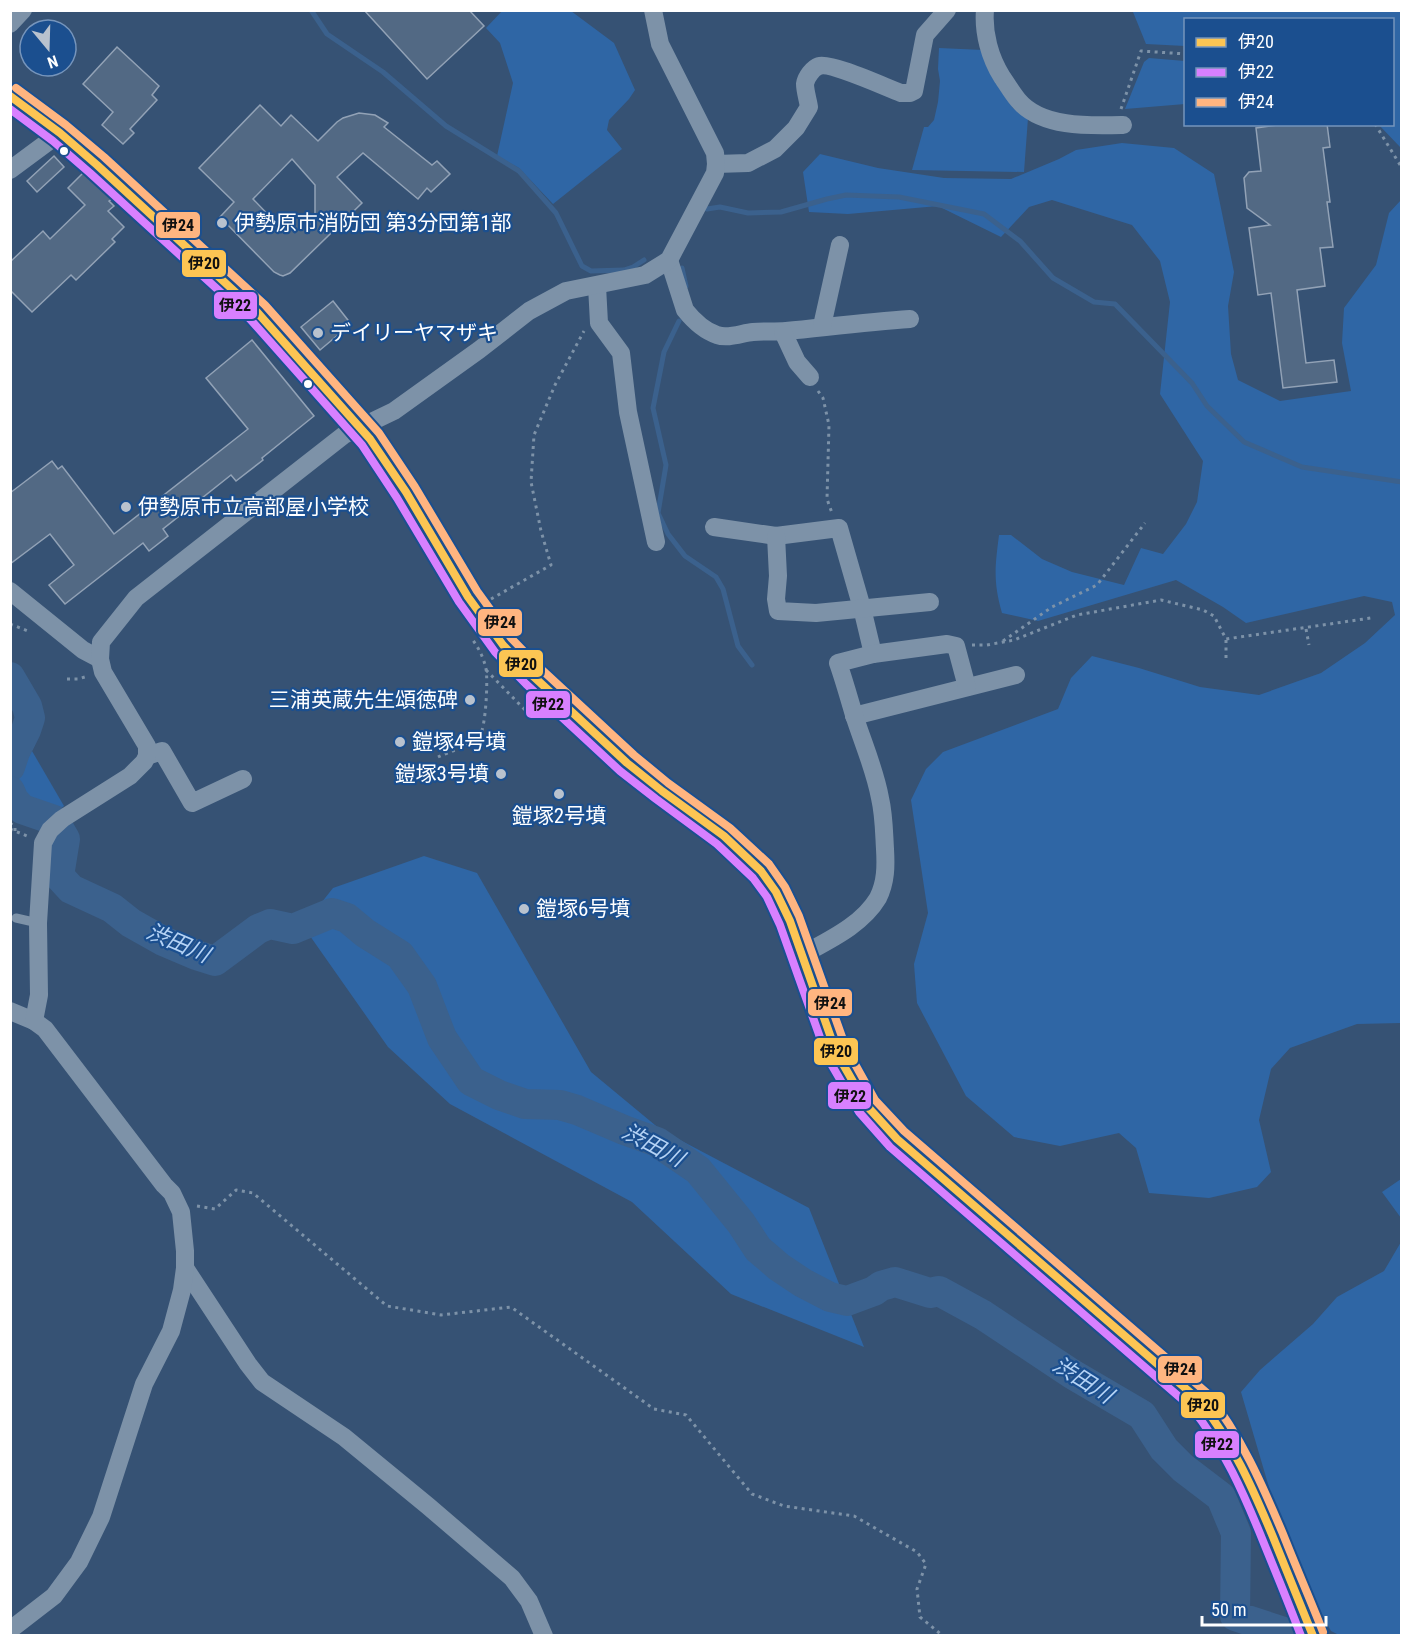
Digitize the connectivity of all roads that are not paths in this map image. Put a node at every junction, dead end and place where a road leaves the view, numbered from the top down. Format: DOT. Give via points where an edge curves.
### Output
graph roads {
  1 [pos="23,10"];
  2 [pos="653,10"];
  3 [pos="946,10"];
  4 [pos="985,10"];
  5 [pos="10,24"];
  6 [pos="10,96"];
  7 [pos="1119,125"];
  8 [pos="60,133"];
  9 [pos="716,164"];
  10 [pos="10,170"];
  11 [pos="840,245"];
  12 [pos="669,260"];
  13 [pos="597,286"];
  14 [pos="910,319"];
  15 [pos="822,326"];
  16 [pos="783,332"];
  17 [pos="810,377"];
  18 [pos="359,427"];
  19 [pos="714,527"];
  20 [pos="776,536"];
  21 [pos="656,542"];
  22 [pos="10,591"];
  23 [pos="930,602"];
  24 [pos="862,608"];
  25 [pos="873,654"];
  26 [pos="100,659"];
  27 [pos="1016,675"];
  28 [pos="967,687"];
  29 [pos="854,716"];
  30 [pos="147,756"];
  31 [pos="243,779"];
  32 [pos="15,918"];
  33 [pos="38,923"];
  34 [pos="802,955"];
  35 [pos="10,1011"];
  36 [pos="34,1021"];
  37 [pos="185,1268"];
  38 [pos="10,1630"];
  39 [pos="544,1635"];
  40 [pos="1313,1635"];
  1 -- 5 [label="street"];
  2 -- 9 [label="street" via="660,44 715,153"];
  3 -- 9 [label="street" via="925,36 914,91 901,93 827,65 819,66 805,83 809,107 796,128 774,149 748,163"];
  4 -- 7 [label="street" via="992,58 1018,101 1043,118 1073,125"];
  6 -- 8 [label="street"];
  8 -- 10 [label="street"];
  8 -- 18 [label="street" via="257,312"];
  9 -- 12 [label="street" via="715,173"];
  11 -- 15 [label="street"];
  12 -- 13 [label="street" via="645,275"];
  12 -- 16 [label="street" via="685,310 707,331 727,337"];
  13 -- 18 [label="street" via="566,291 529,312 418,394"];
  13 -- 21 [label="street" via="599,323 621,353 628,412"];
  14 -- 15 [label="street"];
  15 -- 16 [label="street"];
  16 -- 17 [label="street" via="797,362"];
  18 -- 26 [label="street" via="136,598 101,642"];
  18 -- 34 [label="street" via="406,492 468,597 503,645 627,763 724,836 761,870 783,906"];
  19 -- 20 [label="street"];
  20 -- 24 [label="street" via="839,528"];
  20 -- 24 [label="street" via="778,611 816,613"];
  22 -- 26 [label="street" via="83,650"];
  23 -- 24 [label="street"];
  24 -- 25 [label="street"];
  25 -- 28 [label="street" via="956,646"];
  25 -- 29 [label="street" via="838,663"];
  26 -- 30 [label="street" via="103,672 147,746"];
  27 -- 28 [label="street"];
  28 -- 29 [label="street"];
  29 -- 34 [label="street" via="880,800 886,863 883,886 870,909 857,921"];
  30 -- 31 [label="street" via="162,752 192,803 225,796"];
  30 -- 33 [label="street" via="130,776 56,825 43,843"];
  32 -- 33 [label="lane"];
  33 -- 36 [label="street" via="39,995"];
  34 -- 40 [label="street" via="836,1052 854,1087 881,1123 1214,1417 1246,1475"];
  35 -- 36 [label="street"];
  36 -- 37 [label="street" via="45,1029 172,1193 181,1212"];
  37 -- 38 [label="street" via="171,1331 144,1384 101,1517 79,1562 54,1596"];
  37 -- 39 [label="street" via="262,1382 344,1437 512,1578 529,1601"];
}
